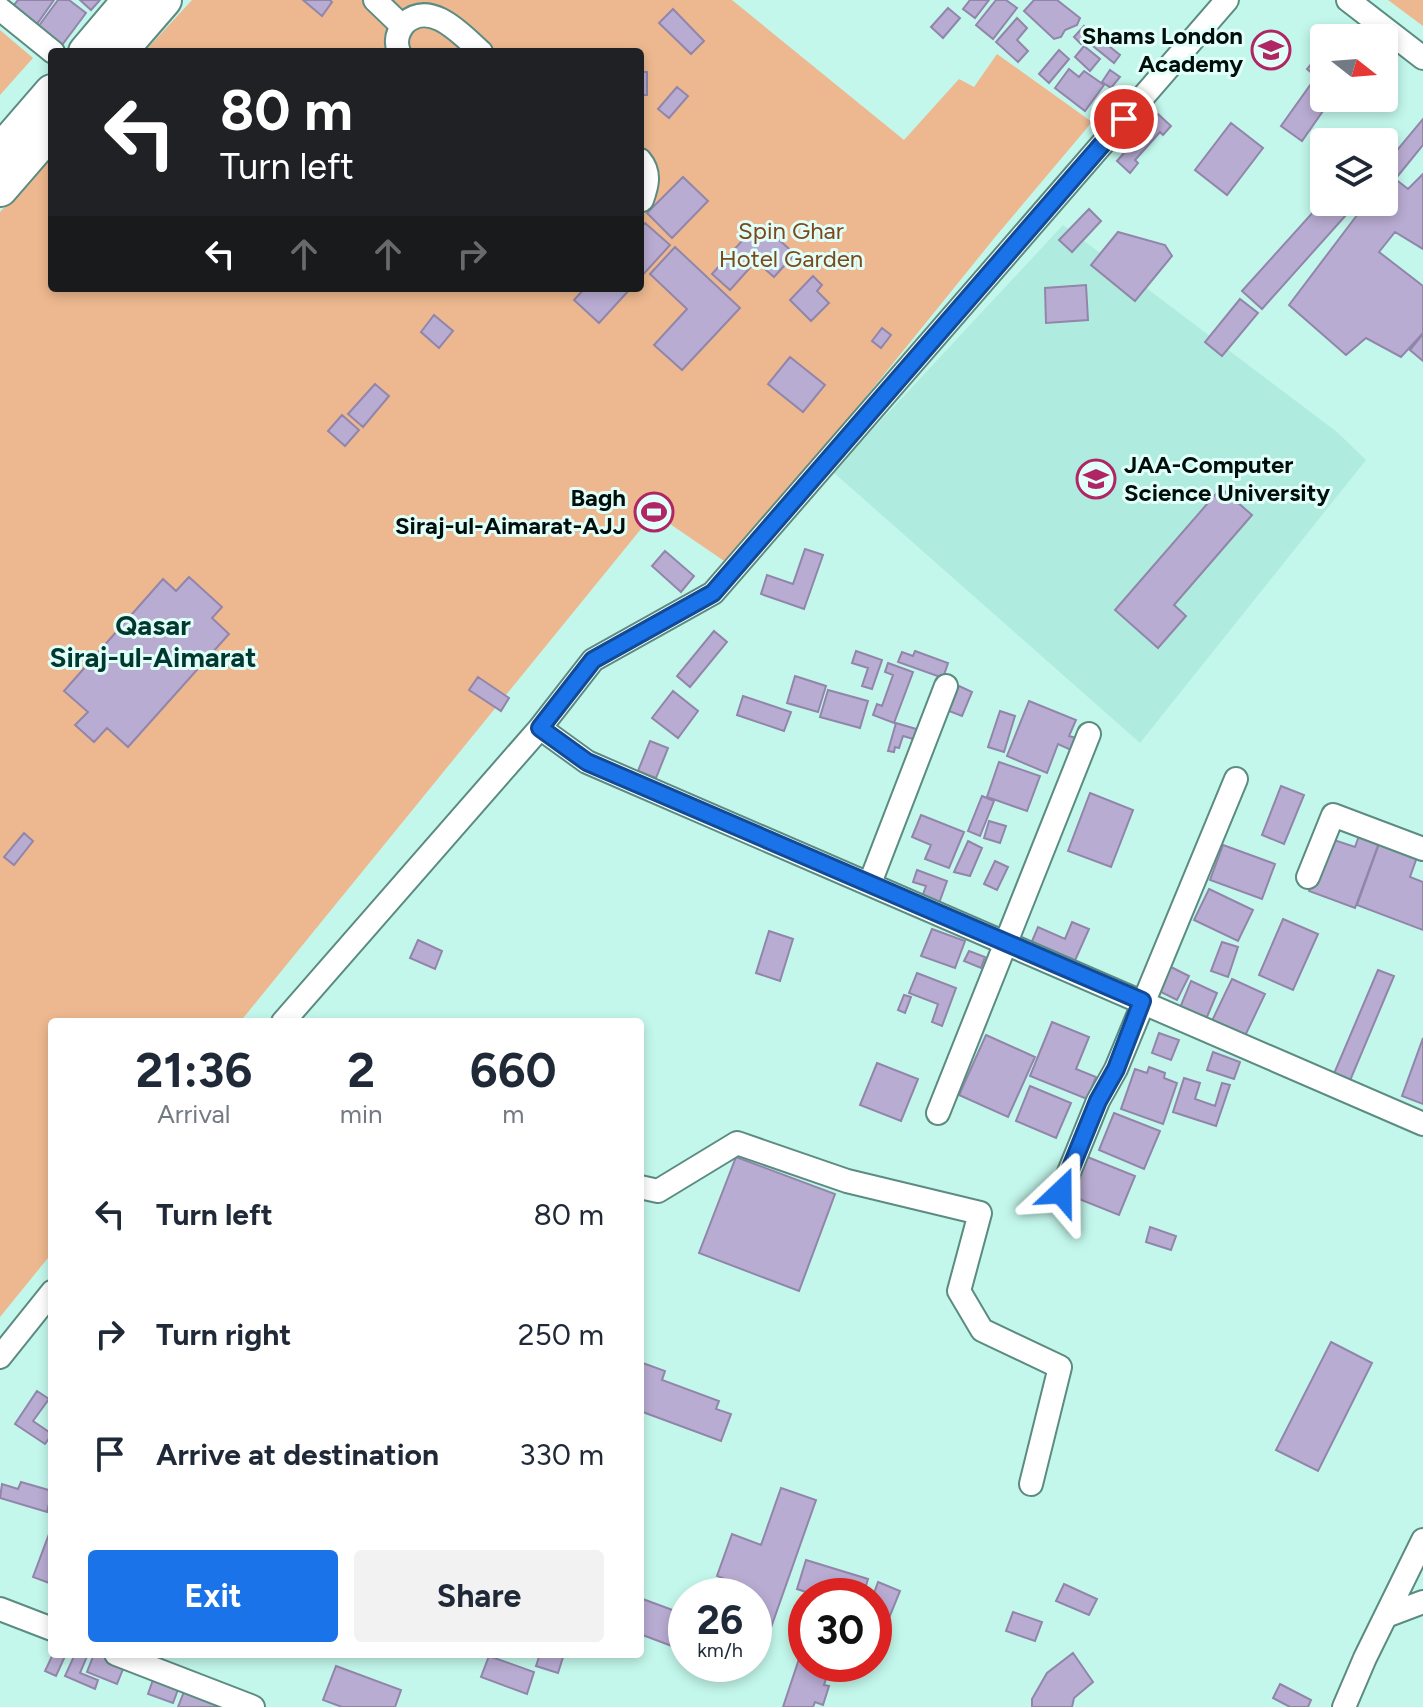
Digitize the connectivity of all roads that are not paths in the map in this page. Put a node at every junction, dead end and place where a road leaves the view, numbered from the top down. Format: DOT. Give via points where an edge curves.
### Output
graph roads {
  1 [pos="130,0"];
  2 [pos="164,0"];
  3 [pos="375,0"];
  4 [pos="1227,0"];
  5 [pos="1348,0"];
  6 [pos="0,9"];
  7 [pos="407,13"];
  8 [pos="48,48"];
  9 [pos="89,48"];
  10 [pos="122,48"];
  11 [pos="398,48"];
  12 [pos="476,48"];
  13 [pos="1423,58"];
  14 [pos="48,97"];
  15 [pos="48,134"];
  16 [pos="0,152"];
  17 [pos="644,165"];
  18 [pos="0,189"];
  19 [pos="644,194"];
  20 [pos="946,686"];
  21 [pos="540,728"];
  22 [pos="1089,734"];
  23 [pos="1236,779"];
  24 [pos="1423,849"];
  25 [pos="1308,877"];
  26 [pos="870,883"];
  27 [pos="1004,943"];
  28 [pos="1142,1001"];
  29 [pos="286,1018"];
  30 [pos="938,1113"];
  31 [pos="1423,1124"];
  32 [pos="644,1188"];
  33 [pos="1061,1192"];
  34 [pos="48,1297"];
  35 [pos="0,1357"];
  36 [pos="1031,1484"];
  37 [pos="1423,1540"];
  38 [pos="1423,1602"];
  39 [pos="0,1609"];
  40 [pos="1386,1616"];
  41 [pos="48,1627"];
  42 [pos="126,1658"];
  43 [pos="253,1707"];
  44 [pos="1344,1707"];
  1 -- 9 [label="highway"];
  2 -- 10 [label="highway"];
  3 -- 7 [label="street"];
  4 -- 21 [label="street" via="713,593 593,660"];
  5 -- 13 [label="street"];
  6 -- 8 [label="street"];
  7 -- 11 [label="street" via="397,37"];
  7 -- 12 [label="street" via="435,13"];
  14 -- 16 [label="highway"];
  15 -- 18 [label="highway"];
  17 -- 19 [label="street"];
  20 -- 26 [label="street"];
  21 -- 26 [label="street" via="587,762"];
  21 -- 29 [label="street"];
  22 -- 27 [label="street"];
  23 -- 28 [label="street"];
  24 -- 25 [label="street" via="1333,815"];
  26 -- 27 [label="street"];
  27 -- 28 [label="street"];
  27 -- 30 [label="street"];
  28 -- 31 [label="street"];
  28 -- 33 [label="street"];
  32 -- 36 [label="street" via="658,1191 737,1143 847,1181 980,1213 959,1291 982,1330 1060,1367"];
  34 -- 35 [label="street"];
  37 -- 40 [label="street"];
  38 -- 40 [label="street"];
  39 -- 41 [label="street"];
  40 -- 44 [label="street"];
  42 -- 43 [label="street"];
}
